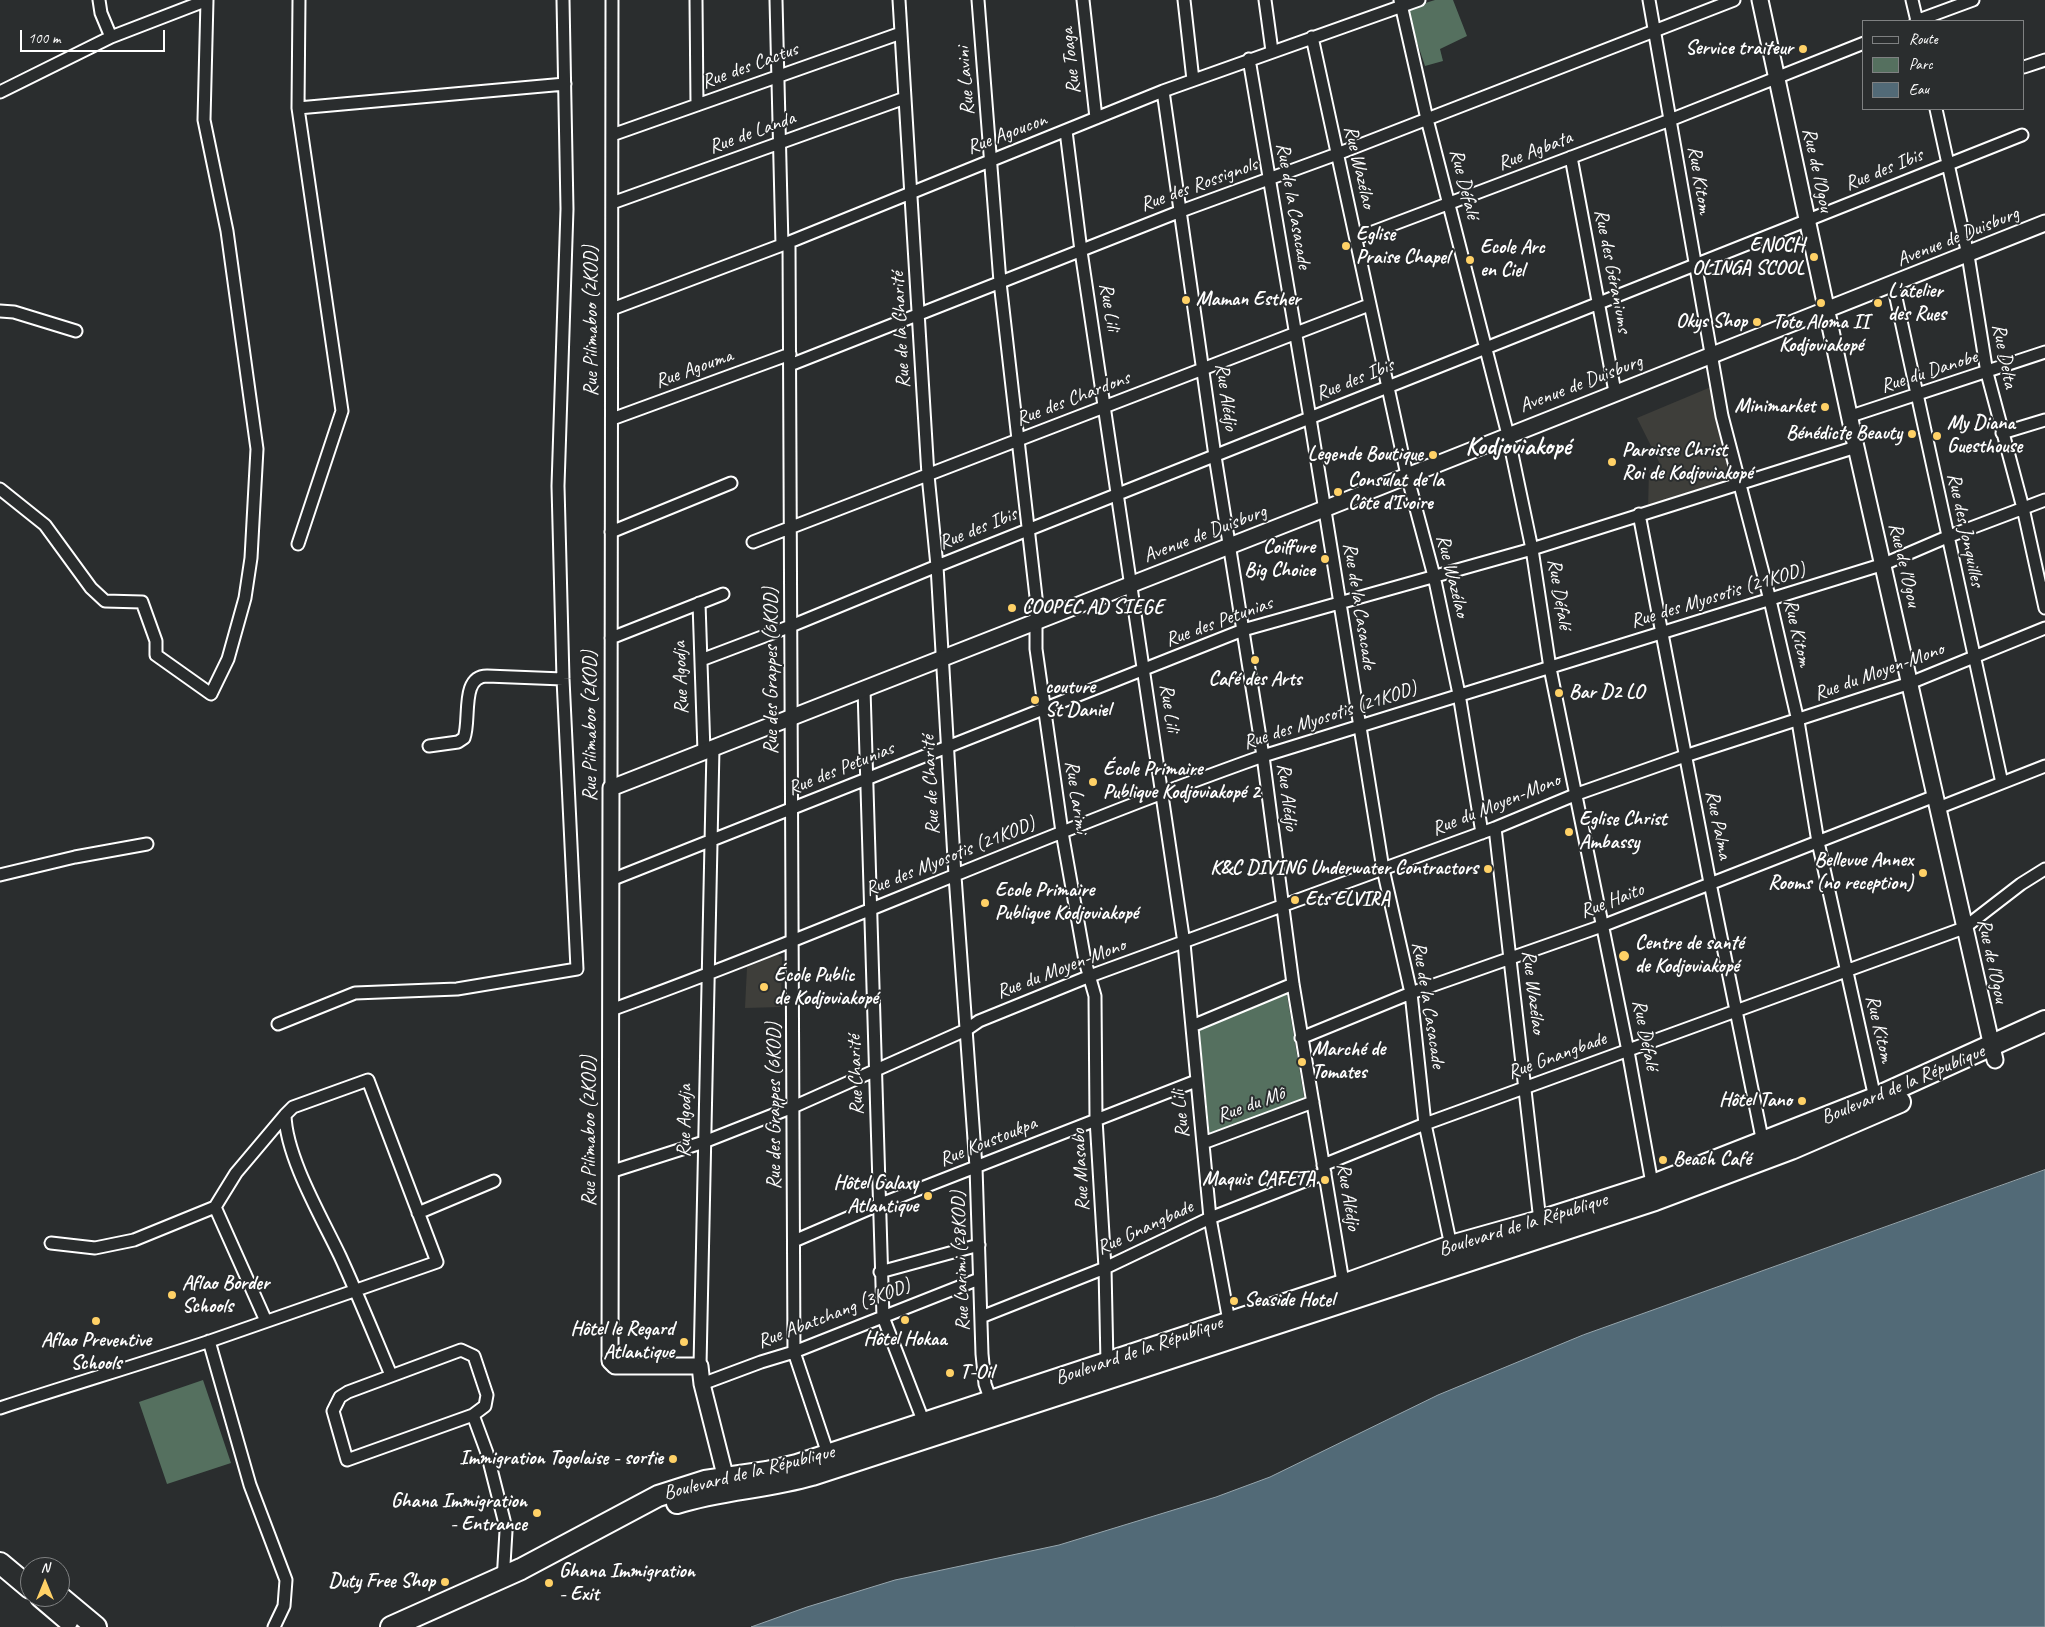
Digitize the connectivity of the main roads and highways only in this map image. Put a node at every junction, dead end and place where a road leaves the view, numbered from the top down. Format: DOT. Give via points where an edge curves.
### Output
graph roads {
  1 [pos="2045,1021"];
  2 [pos="2045,1036"];
  3 [pos="1993,1054"];
  4 [pos="1654,1193"];
  5 [pos="1345,1292"];
  6 [pos="994,1407"];
  7 [pos="926,1430"];
  8 [pos="728,1484"];
  9 [pos="0,1548"];
  10 [pos="0,1562"];
  11 [pos="20,1564"];
  12 [pos="20,1579"];
  13 [pos="503,1581"];
  14 [pos="70,1605"];
  15 [pos="53,1607"];
  16 [pos="76,1627"];
  17 [pos="96,1627"];
  18 [pos="391,1627"];
  19 [pos="411,1627"];
  1 -- 3 [label="highway, Boulevard de la République"];
  2 -- 3 [label="highway, Boulevard de la République"];
  3 -- 4 [label="highway, Boulevard de la République" via="1763,1143"];
  3 -- 4 [label="highway, Boulevard de la République" via="1791,1149"];
  4 -- 5 [label="highway, Boulevard de la République"];
  4 -- 5 [label="highway, Boulevard de la République" via="1451,1246"];
  5 -- 6 [label="highway, Boulevard de la République"];
  5 -- 6 [label="highway, Boulevard de la République" via="1229,1321"];
  6 -- 7 [label="highway, Boulevard de la République"];
  7 -- 8 [label="highway, Boulevard de la République" via="828,1454"];
  7 -- 8 [label="highway, Boulevard de la République" via="783,1483"];
  8 -- 13 [label="highway, Boulevard de la République" via="705,1481 651,1499 620,1514 573,1547"];
  9 -- 11 [label="highway"];
  10 -- 12 [label="highway"];
  13 -- 18 [label="highway"];
  13 -- 19 [label="highway"];
  14 -- 17 [label="highway"];
  15 -- 16 [label="highway"];
}
